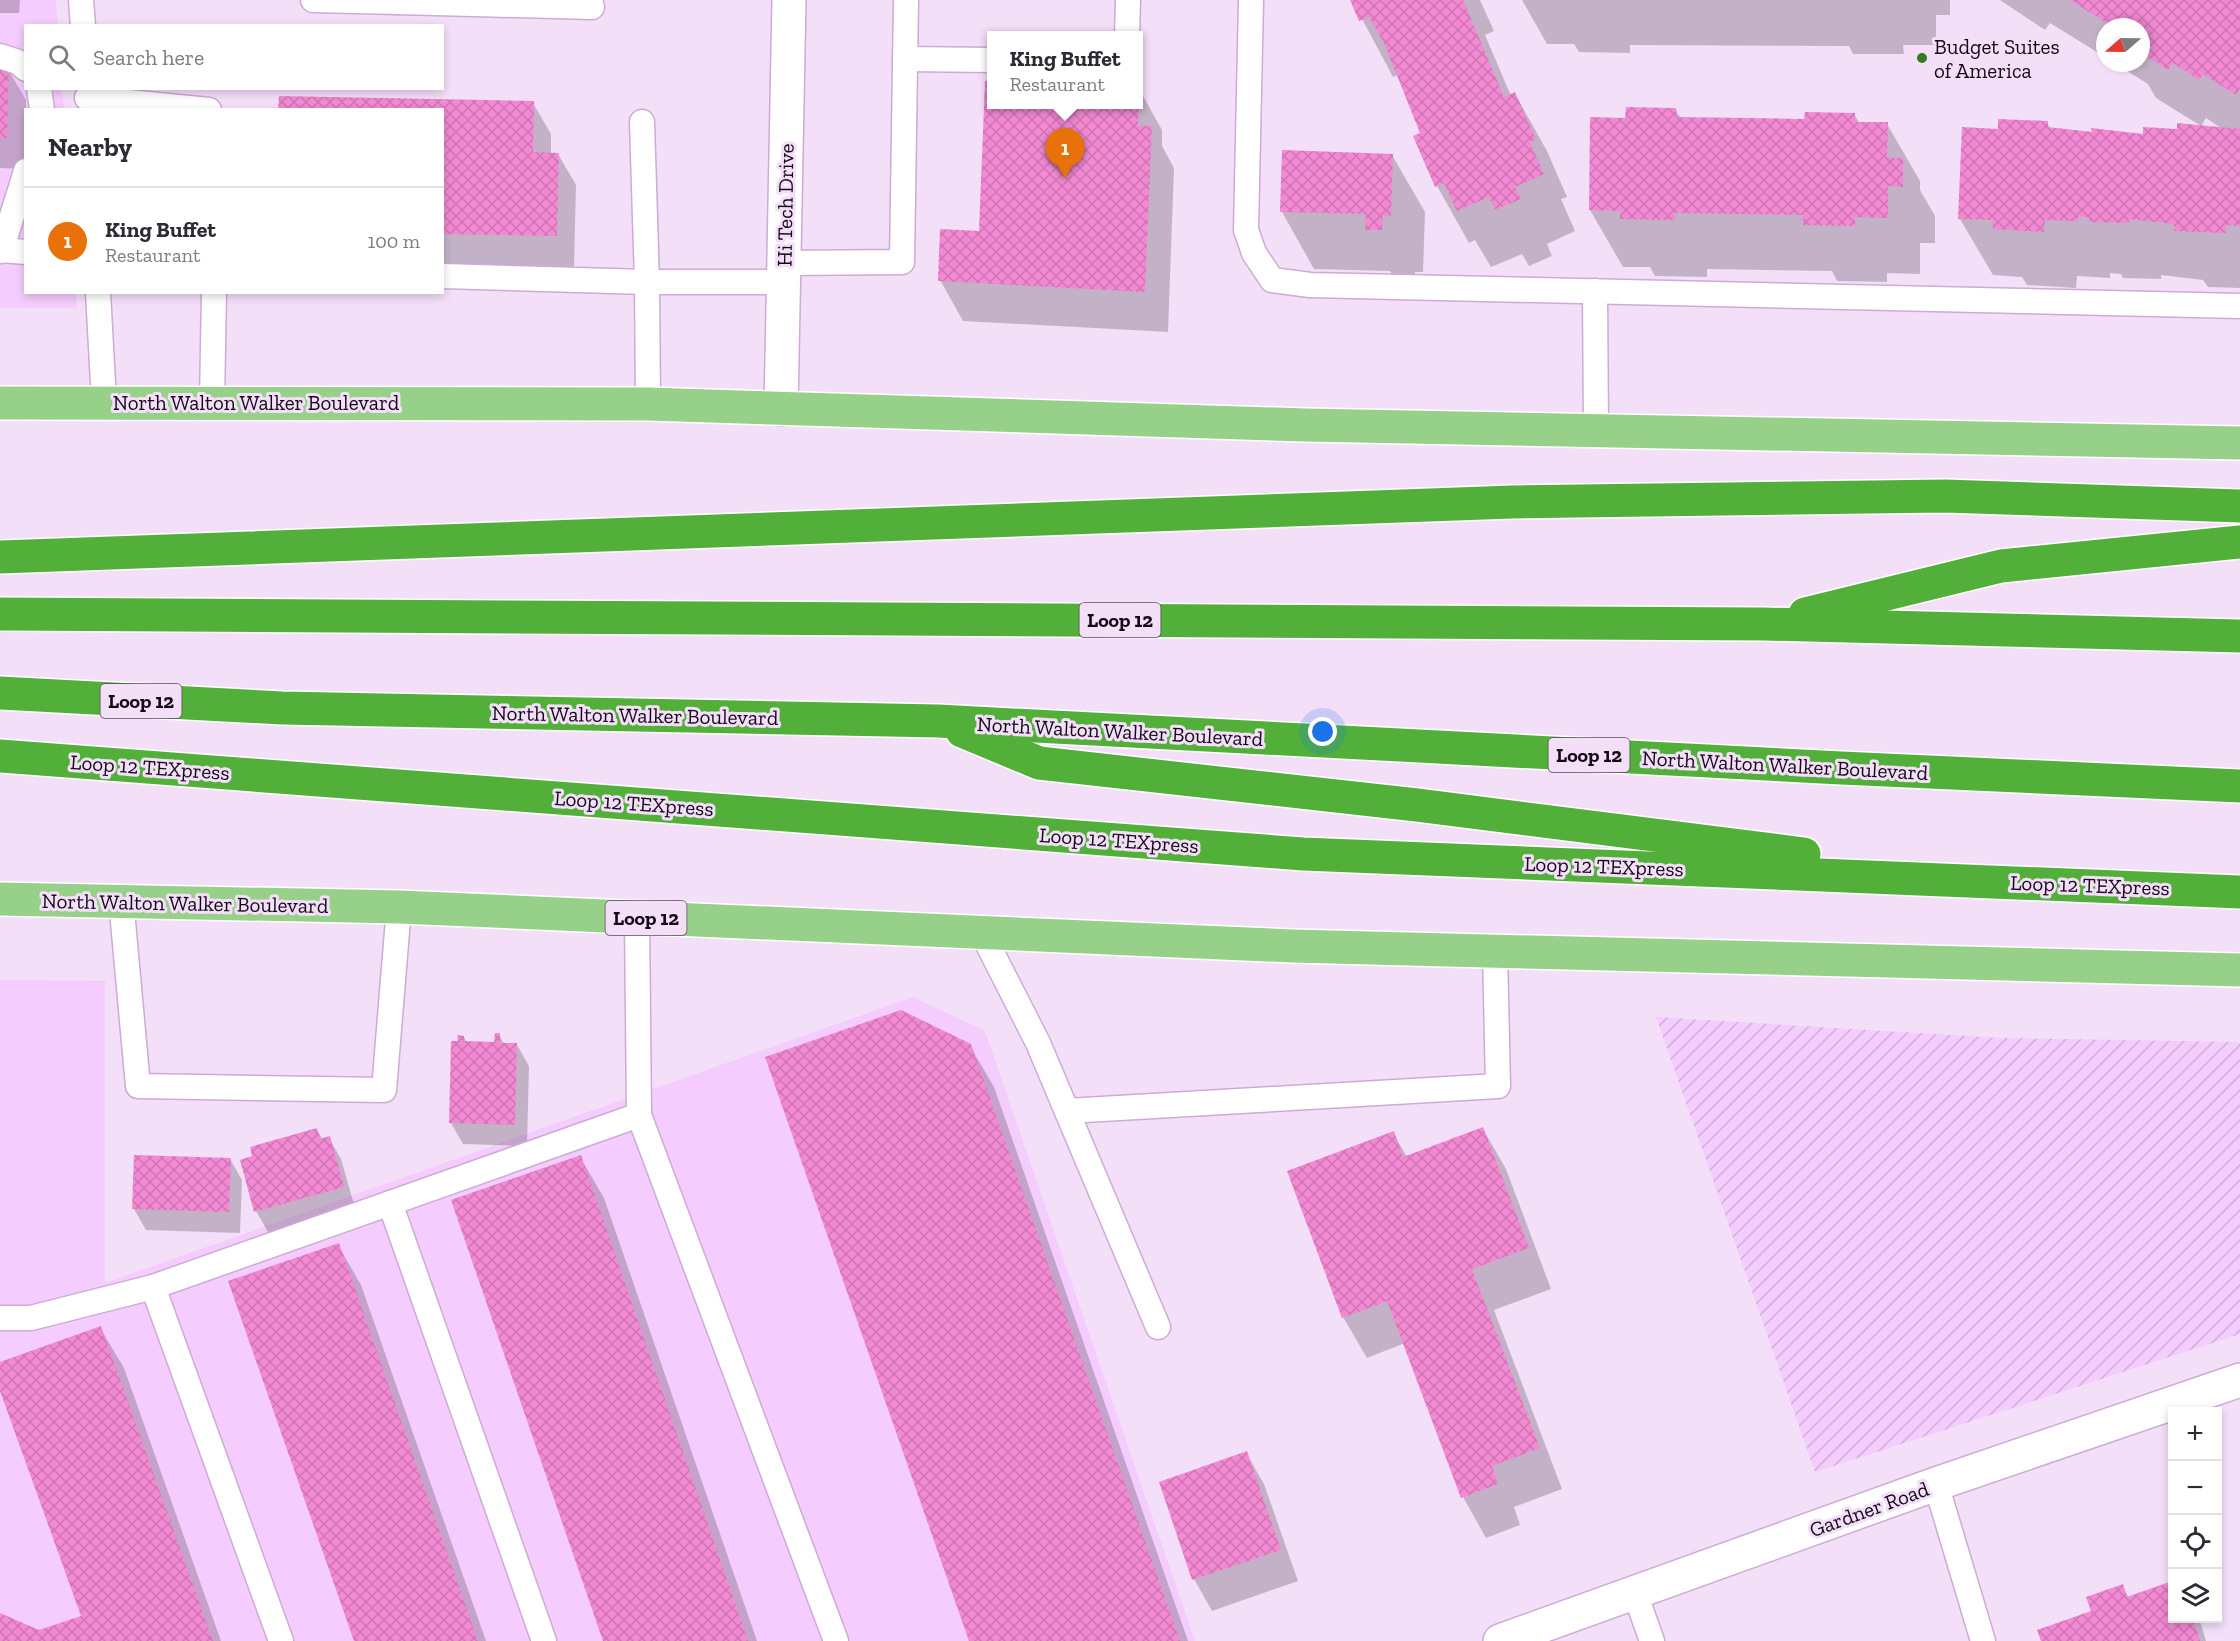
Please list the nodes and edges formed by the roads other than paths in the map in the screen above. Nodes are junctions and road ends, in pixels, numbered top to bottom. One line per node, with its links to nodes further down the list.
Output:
1 (81, 0): 9 (lane)
2 (313, 0): 8 (lane)
3 (590, 0): 8 (lane)
4 (789, 0): 23 (street, Hi Tech Drive)
5 (906, 0): 12 (lane)
6 (1128, 0): 10 (lane)
7 (1251, 0): 26 (lane)
8 (397, 1)
9 (83, 24)
10 (1127, 31)
11 (0, 56): 14 (lane)
12 (905, 59): 13 (lane); 23 (lane)
13 (987, 60)
14 (24, 67)
15 (39, 90): 17 (lane)
16 (87, 99): 18 (lane)
17 (42, 108)
18 (187, 108)
19 (642, 122): 25 (lane)
20 (24, 177): 21 (lane)
21 (0, 250): 22 (lane)
22 (24, 252)
23 (784, 272): 25 (lane); 34 (street, Hi Tech Drive)
24 (444, 276): 25 (lane)
25 (648, 282): 33 (lane)
26 (1595, 291): 29 (lane); 35 (lane)
27 (98, 294): 30 (lane)
28 (214, 294): 31 (lane)
29 (2240, 306)
30 (104, 402): 31 (main road, North Walton Walker Boulevard); 32 (main road, North Walton Walker Boulevard)
31 (212, 402): 33 (main road, North Walton Walker Boulevard)
32 (0, 403)
33 (648, 404): 34 (main road, North Walton Walker Boulevard)
34 (781, 410): 35 (main road, North Walton Walker Boulevard)
35 (1596, 431): 36 (main road, North Walton Walker Boulevard)
36 (2240, 442)
37 (2240, 506): 39 (highway)
38 (2240, 542): 41 (highway)
39 (0, 556)
40 (0, 614): 41 (highway, Loop 12)
41 (1764, 624): 42 (highway, Loop 12)
42 (2240, 636)
43 (0, 693): 44 (highway, North Walton Walker Boulevard / Loop 12)
44 (938, 721): 46 (highway, North Walton Walker Boulevard / Loop 12); 47 (highway)
45 (0, 756): 47 (highway, Loop 12 TEXpress)
46 (2240, 786)
47 (2026, 883): 48 (highway, Loop 12 TEXpress)
48 (2240, 892)
49 (0, 899): 50 (main road, North Walton Walker Boulevard / Loop 12)
50 (120, 900): 51 (main road, North Walton Walker Boulevard / Loop 12); 51 (lane)
51 (399, 907): 52 (main road, North Walton Walker Boulevard / Loop 12)
52 (638, 918): 53 (main road, North Walton Walker Boulevard / Loop 12); 57 (lane)
53 (982, 933): 54 (main road, North Walton Walker Boulevard / Loop 12); 56 (lane)
54 (1495, 951): 55 (main road, North Walton Walker Boulevard); 56 (lane)
55 (2240, 970)
56 (1067, 1111): 61 (lane)
57 (639, 1115): 58 (lane); 67 (lane)
58 (390, 1203): 59 (lane); 66 (lane)
59 (153, 1287): 60 (lane); 65 (lane)
60 (0, 1318)
61 (1158, 1327)
62 (2240, 1380): 63 (street, Gardner Road)
63 (1936, 1484): 64 (street, Gardner Road); 70 (lane)
64 (1635, 1593): 68 (street, Gardner Road); 69 (lane)
65 (281, 1641)
66 (544, 1641)
67 (836, 1641)
68 (1500, 1641)
69 (1652, 1641)
70 (1983, 1641)

